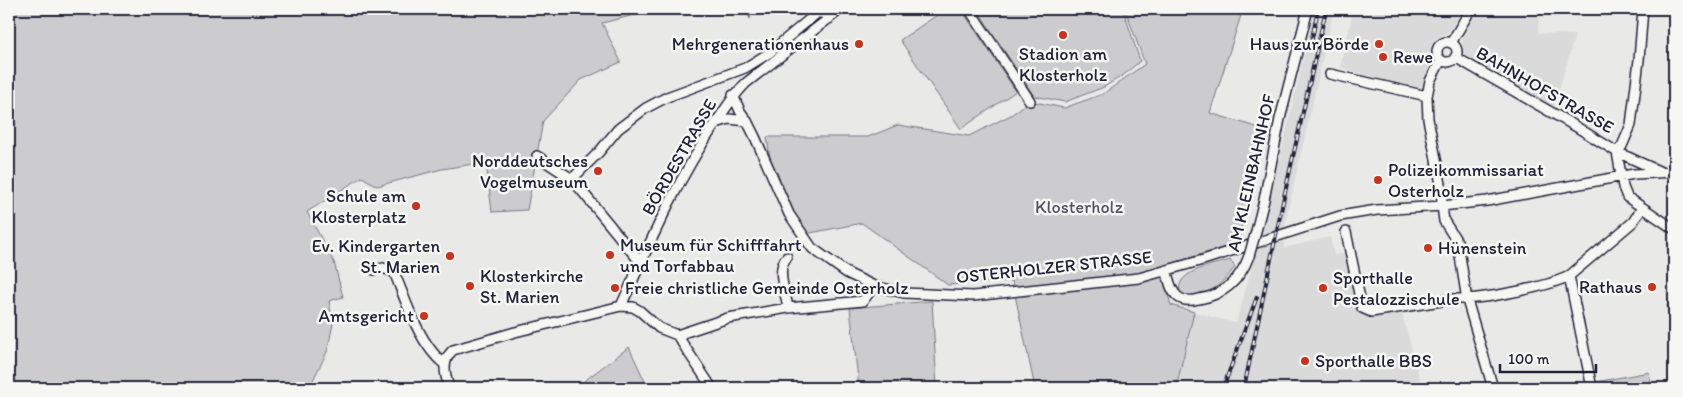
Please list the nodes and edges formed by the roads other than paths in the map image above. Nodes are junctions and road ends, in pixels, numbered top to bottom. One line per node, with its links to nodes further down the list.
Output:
1 (841, 9): 6 (street, BÖRDESTRASSE)
2 (969, 9): 13 (street)
3 (1308, 9): 29 (street, AM KLEINBAHNHOF, bridge)
4 (1471, 9): 7 (street)
5 (1643, 9): 16 (street)
6 (829, 18): 11 (street, BÖRDESTRASSE); 21 (street)
7 (1452, 43): 8 (street, BAHNHOFSTRASSE); 9 (street)
8 (1455, 56): 9 (street, BAHNHOFSTRASSE); 16 (street, BAHNHOFSTRASSE)
9 (1441, 60): 12 (street)
10 (1330, 74): 12 (street)
11 (734, 95): 14 (street, OSTERHOLZER STRASSE); 15 (street, BÖRDESTRASSE)
12 (1427, 96): 22 (street)
13 (1030, 100)
14 (747, 121): 15 (street); 31 (street, OSTERHOLZER STRASSE)
15 (716, 122): 27 (street, BÖRDESTRASSE)
16 (1617, 152): 18 (street, BAHNHOFSTRASSE); 20 (street, BAHNHOFSTRASSE)
17 (537, 156): 21 (street)
18 (1661, 172): 19 (street, BAHNHOFSTRASSE); 20 (street, BAHNHOFSTRASSE)
19 (1674, 172)
20 (1621, 176): 22 (street, OSTERHOLZER STRASSE); 23 (street)
21 (572, 179): 27 (street)
22 (1442, 206): 29 (street, OSTERHOLZER STRASSE); 32 (street)
23 (1642, 208): 24 (street); 30 (street)
24 (1674, 229)
25 (1346, 232): 32 (street)
26 (787, 257): 34 (street)
27 (641, 263): 33 (street, BÖRDESTRASSE)
28 (374, 270): 36 (street)
29 (1166, 270): 31 (street, OSTERHOLZER STRASSE)
30 (1569, 276): 32 (street); 40 (street)
31 (874, 286): 34 (street)
32 (1467, 300): 39 (street)
33 (620, 306): 35 (street); 36 (street)
34 (788, 308): 35 (street)
35 (677, 335): 38 (street)
36 (444, 364): 37 (street)
37 (449, 388)
38 (712, 388)
39 (1492, 388)
40 (1592, 388)

